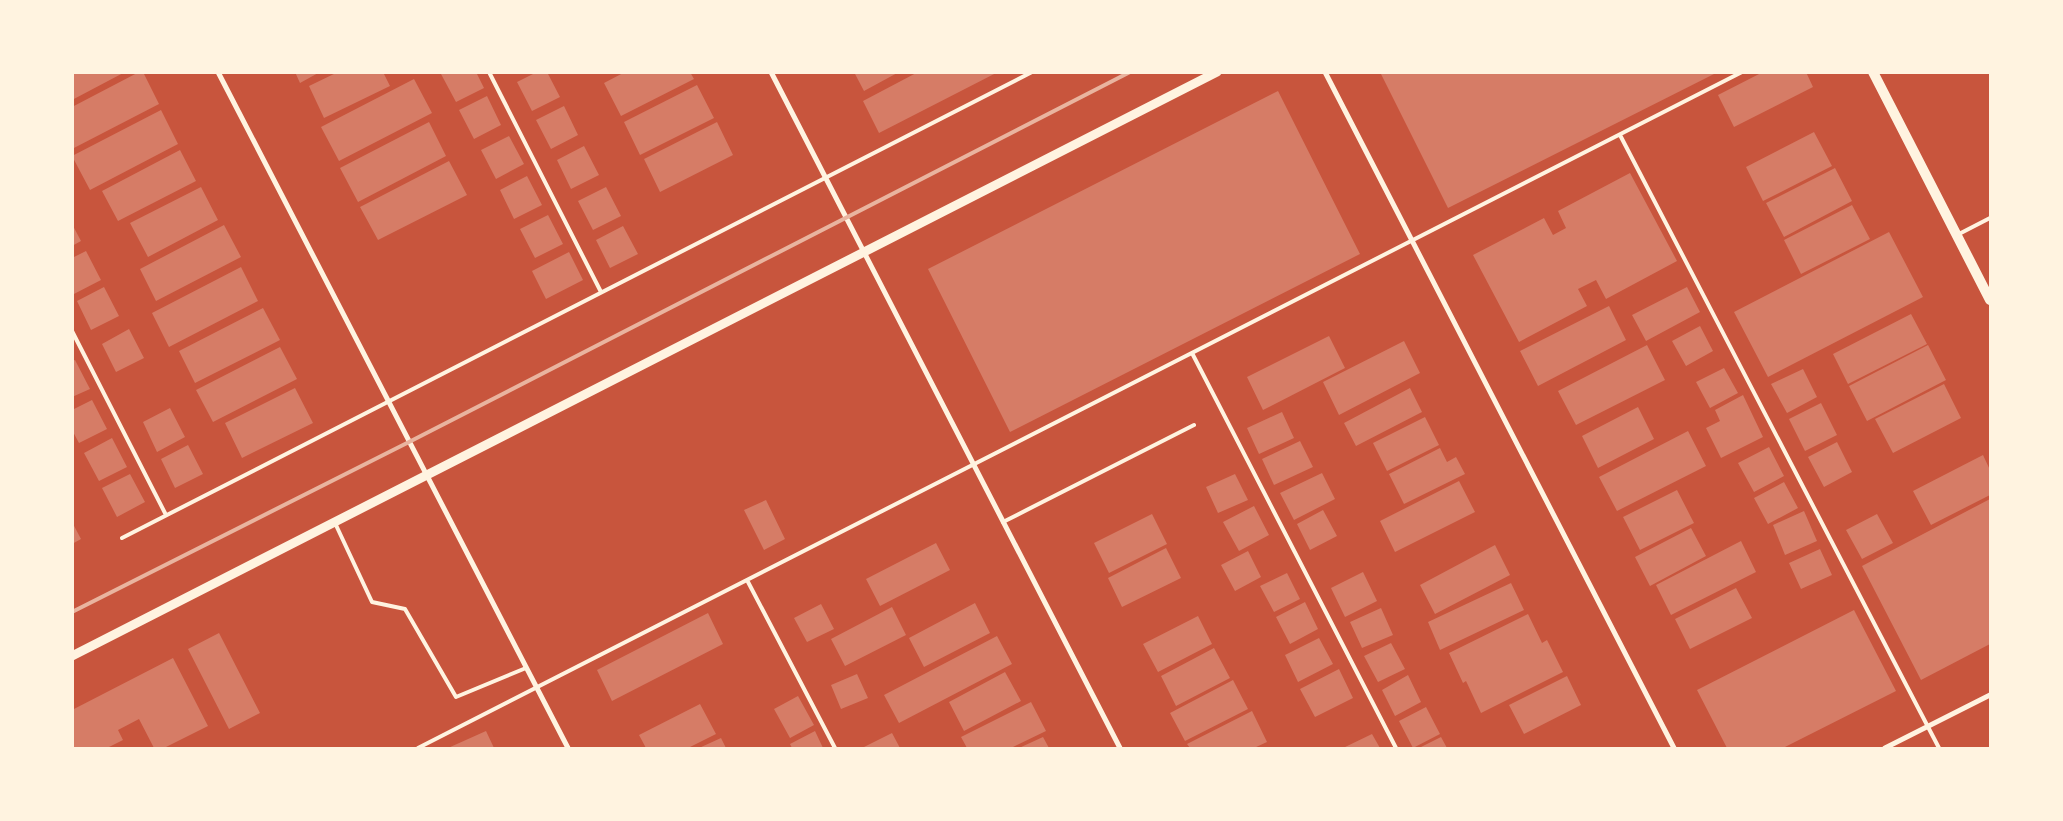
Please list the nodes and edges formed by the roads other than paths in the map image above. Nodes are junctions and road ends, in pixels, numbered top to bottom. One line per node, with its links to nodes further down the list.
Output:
1 (218, 72): 19 (street)
2 (489, 72): 15 (lane)
3 (771, 72): 10 (street)
4 (1032, 72): 10 (lane)
5 (1217, 72): 14 (street)
6 (1325, 72): 13 (street)
7 (1742, 72): 9 (lane)
8 (1873, 72): 12 (main road)
9 (1620, 135): 13 (lane); 32 (lane)
10 (825, 178): 14 (street); 15 (lane)
11 (1990, 218): 12 (lane)
12 (1957, 235): 16 (main road)
13 (1412, 241): 18 (lane); 38 (street)
14 (864, 252): 21 (street); 22 (street)
15 (601, 292): 19 (lane)
16 (1990, 300)
17 (72, 331): 23 (lane)
18 (1192, 353): 21 (lane); 37 (lane)
19 (388, 401): 22 (street); 23 (lane)
20 (1194, 425): 25 (lane)
21 (974, 465): 25 (street); 27 (lane)
22 (427, 476): 24 (street); 29 (street)
23 (166, 515): 26 (lane)
24 (334, 522): 28 (street); 29 (lane)
25 (1003, 522): 36 (street)
26 (122, 538)
27 (747, 580): 30 (lane); 35 (lane)
28 (72, 656)
29 (526, 668): 30 (street)
30 (536, 688): 33 (lane); 34 (street)
31 (1990, 694): 32 (street)
32 (1927, 727): 39 (street); 40 (lane)
33 (418, 748)
34 (568, 748)
35 (835, 748)
36 (1120, 748)
37 (1396, 748)
38 (1674, 748)
39 (1885, 748)
40 (1939, 748)

